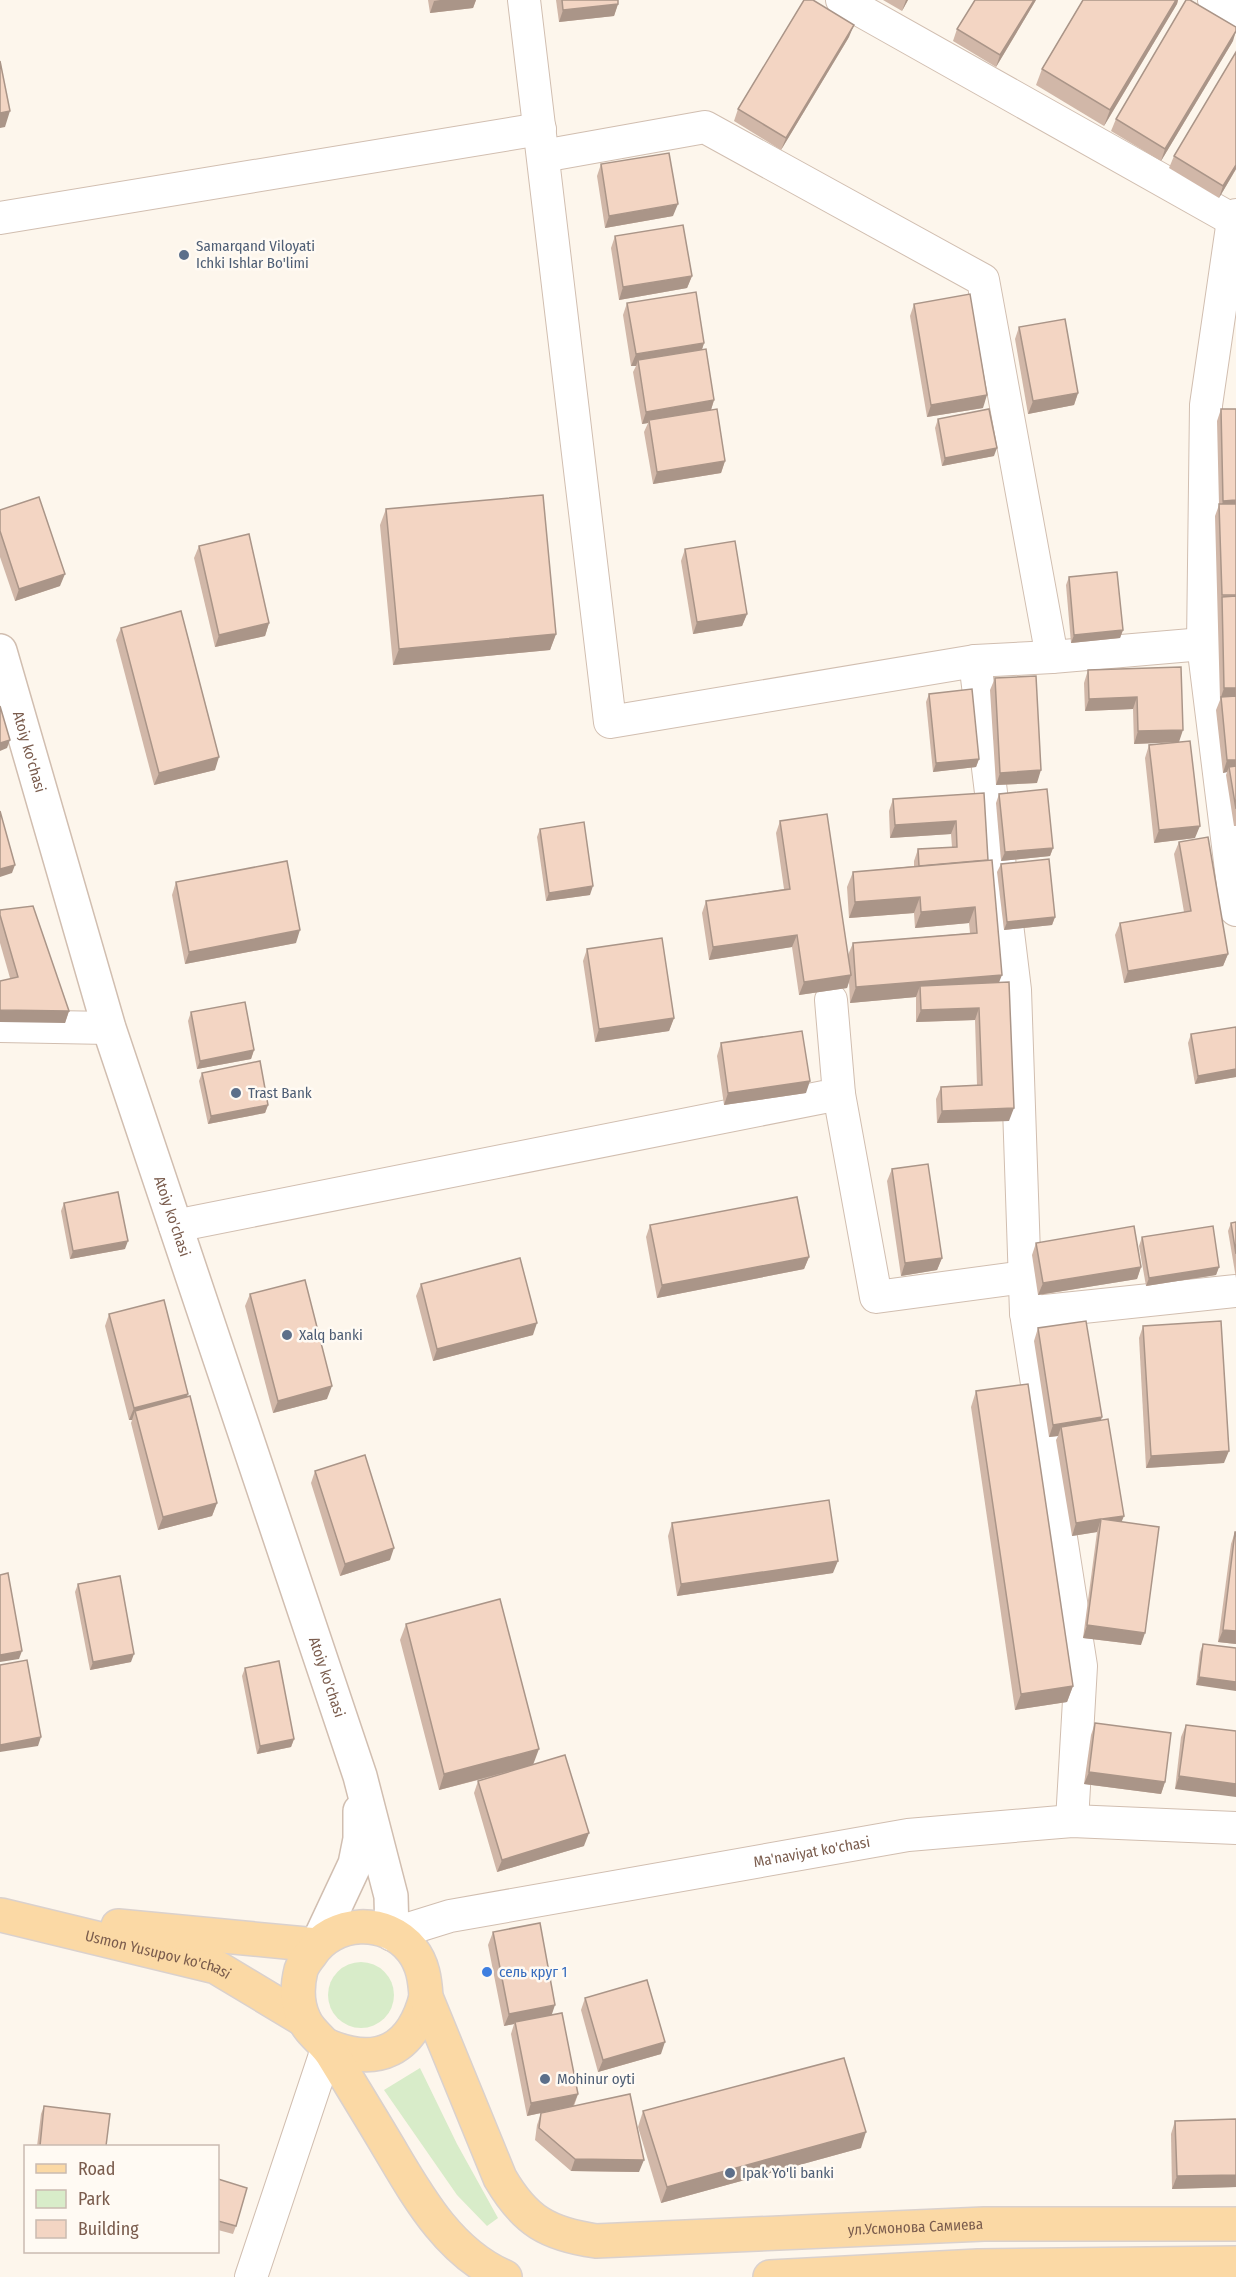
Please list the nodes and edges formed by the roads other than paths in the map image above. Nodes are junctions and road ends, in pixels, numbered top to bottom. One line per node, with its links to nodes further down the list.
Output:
1 (524, 0): 5 (street)
2 (842, 0): 7 (street)
3 (1214, 0): 4 (street)
4 (1236, 16)
5 (541, 142): 6 (street); 10 (street); 11 (street)
6 (0, 218)
7 (1235, 218): 8 (street)
8 (1203, 644): 10 (street); 12 (street)
9 (0, 651): 15 (street, Atoiy ko'chasi)
10 (1052, 657): 11 (street)
11 (975, 661): 18 (street)
12 (1236, 910)
13 (831, 1000): 16 (street)
14 (0, 1026): 15 (street)
15 (109, 1028): 17 (street, Atoiy ko'chasi)
16 (839, 1094): 17 (street); 18 (street)
17 (175, 1226): 21 (street, Atoiy ko'chasi)
18 (1025, 1276): 20 (street)
19 (1236, 1291): 20 (street)
20 (1026, 1313): 22 (street)
21 (360, 1776): 25 (street, Atoiy ko'chasi); 26 (street, Atoiy ko'chasi)
22 (1072, 1821): 23 (street, Ma'naviyat ko'chasi); 25 (street, Ma'naviyat ko'chasi)
23 (1236, 1828)
24 (0, 1913): 26 (main road, Usmon Yusupov ko'chasi); 28 (main road, Usmon Yusupov ko'chasi)
25 (392, 1934): 26 (main road); 27 (main road)
26 (317, 1945): 28 (main road)
27 (426, 1997): 29 (main road); 30 (main road, ул.Усмонова Самиева)
28 (304, 2020): 29 (main road)
29 (328, 2046): 32 (street); 33 (main road)
30 (1236, 2224)
31 (1236, 2262): 34 (main road)
32 (251, 2277)
33 (505, 2277)
34 (770, 2277)

